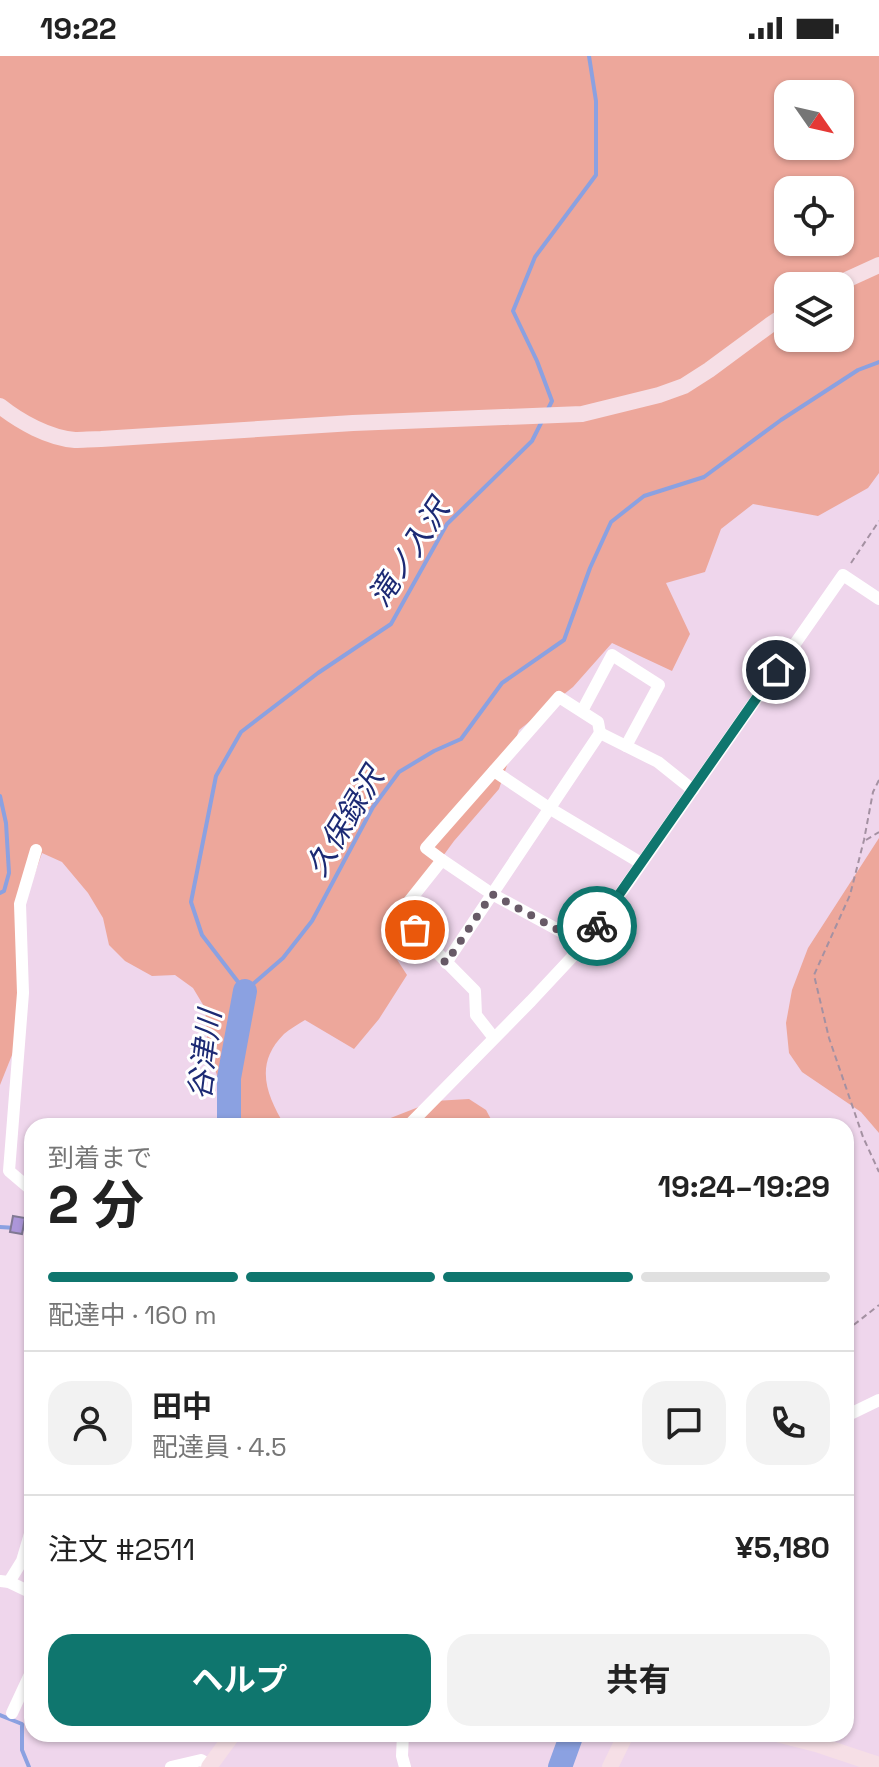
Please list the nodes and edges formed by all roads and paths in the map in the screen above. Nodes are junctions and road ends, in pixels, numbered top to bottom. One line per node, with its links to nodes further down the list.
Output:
1 (879, 265): 2 (street)
2 (854, 276)
3 (774, 323): 4 (street)
4 (0, 406)
5 (879, 521): 6 (path)
6 (843, 575): 7 (street); 13 (street)
7 (879, 599)
8 (582, 711): 9 (street); 10 (street); 11 (street)
9 (600, 733): 10 (street); 14 (street)
10 (626, 746): 13 (street)
11 (494, 771): 14 (street); 18 (street)
12 (879, 780): 16 (path)
13 (693, 790): 19 (street)
14 (549, 808): 19 (street); 20 (street)
15 (879, 832): 16 (path)
16 (864, 840): 25 (path)
17 (36, 850): 26 (street)
18 (442, 860): 20 (street); 22 (street)
19 (641, 863): 21 (street)
20 (492, 894): 21 (street); 22 (street)
21 (584, 944): 23 (street)
22 (446, 963): 23 (street)
23 (494, 1038): 24 (street)
24 (416, 1118)
25 (879, 1172)
26 (24, 1184)
27 (879, 1305): 28 (path)
28 (854, 1325)
29 (879, 1400): 30 (street)
30 (854, 1412)
31 (24, 1554): 32 (street)
32 (5, 1581): 33 (street)
33 (24, 1589)
34 (24, 1687): 35 (street)
35 (12, 1713)
36 (227, 1742): 41 (street)
37 (403, 1742): 43 (street)
38 (622, 1742): 44 (street)
39 (808, 1742): 40 (street)
40 (879, 1765)
41 (210, 1766): 42 (street)
42 (171, 1767)
43 (405, 1767)
44 (610, 1767)

